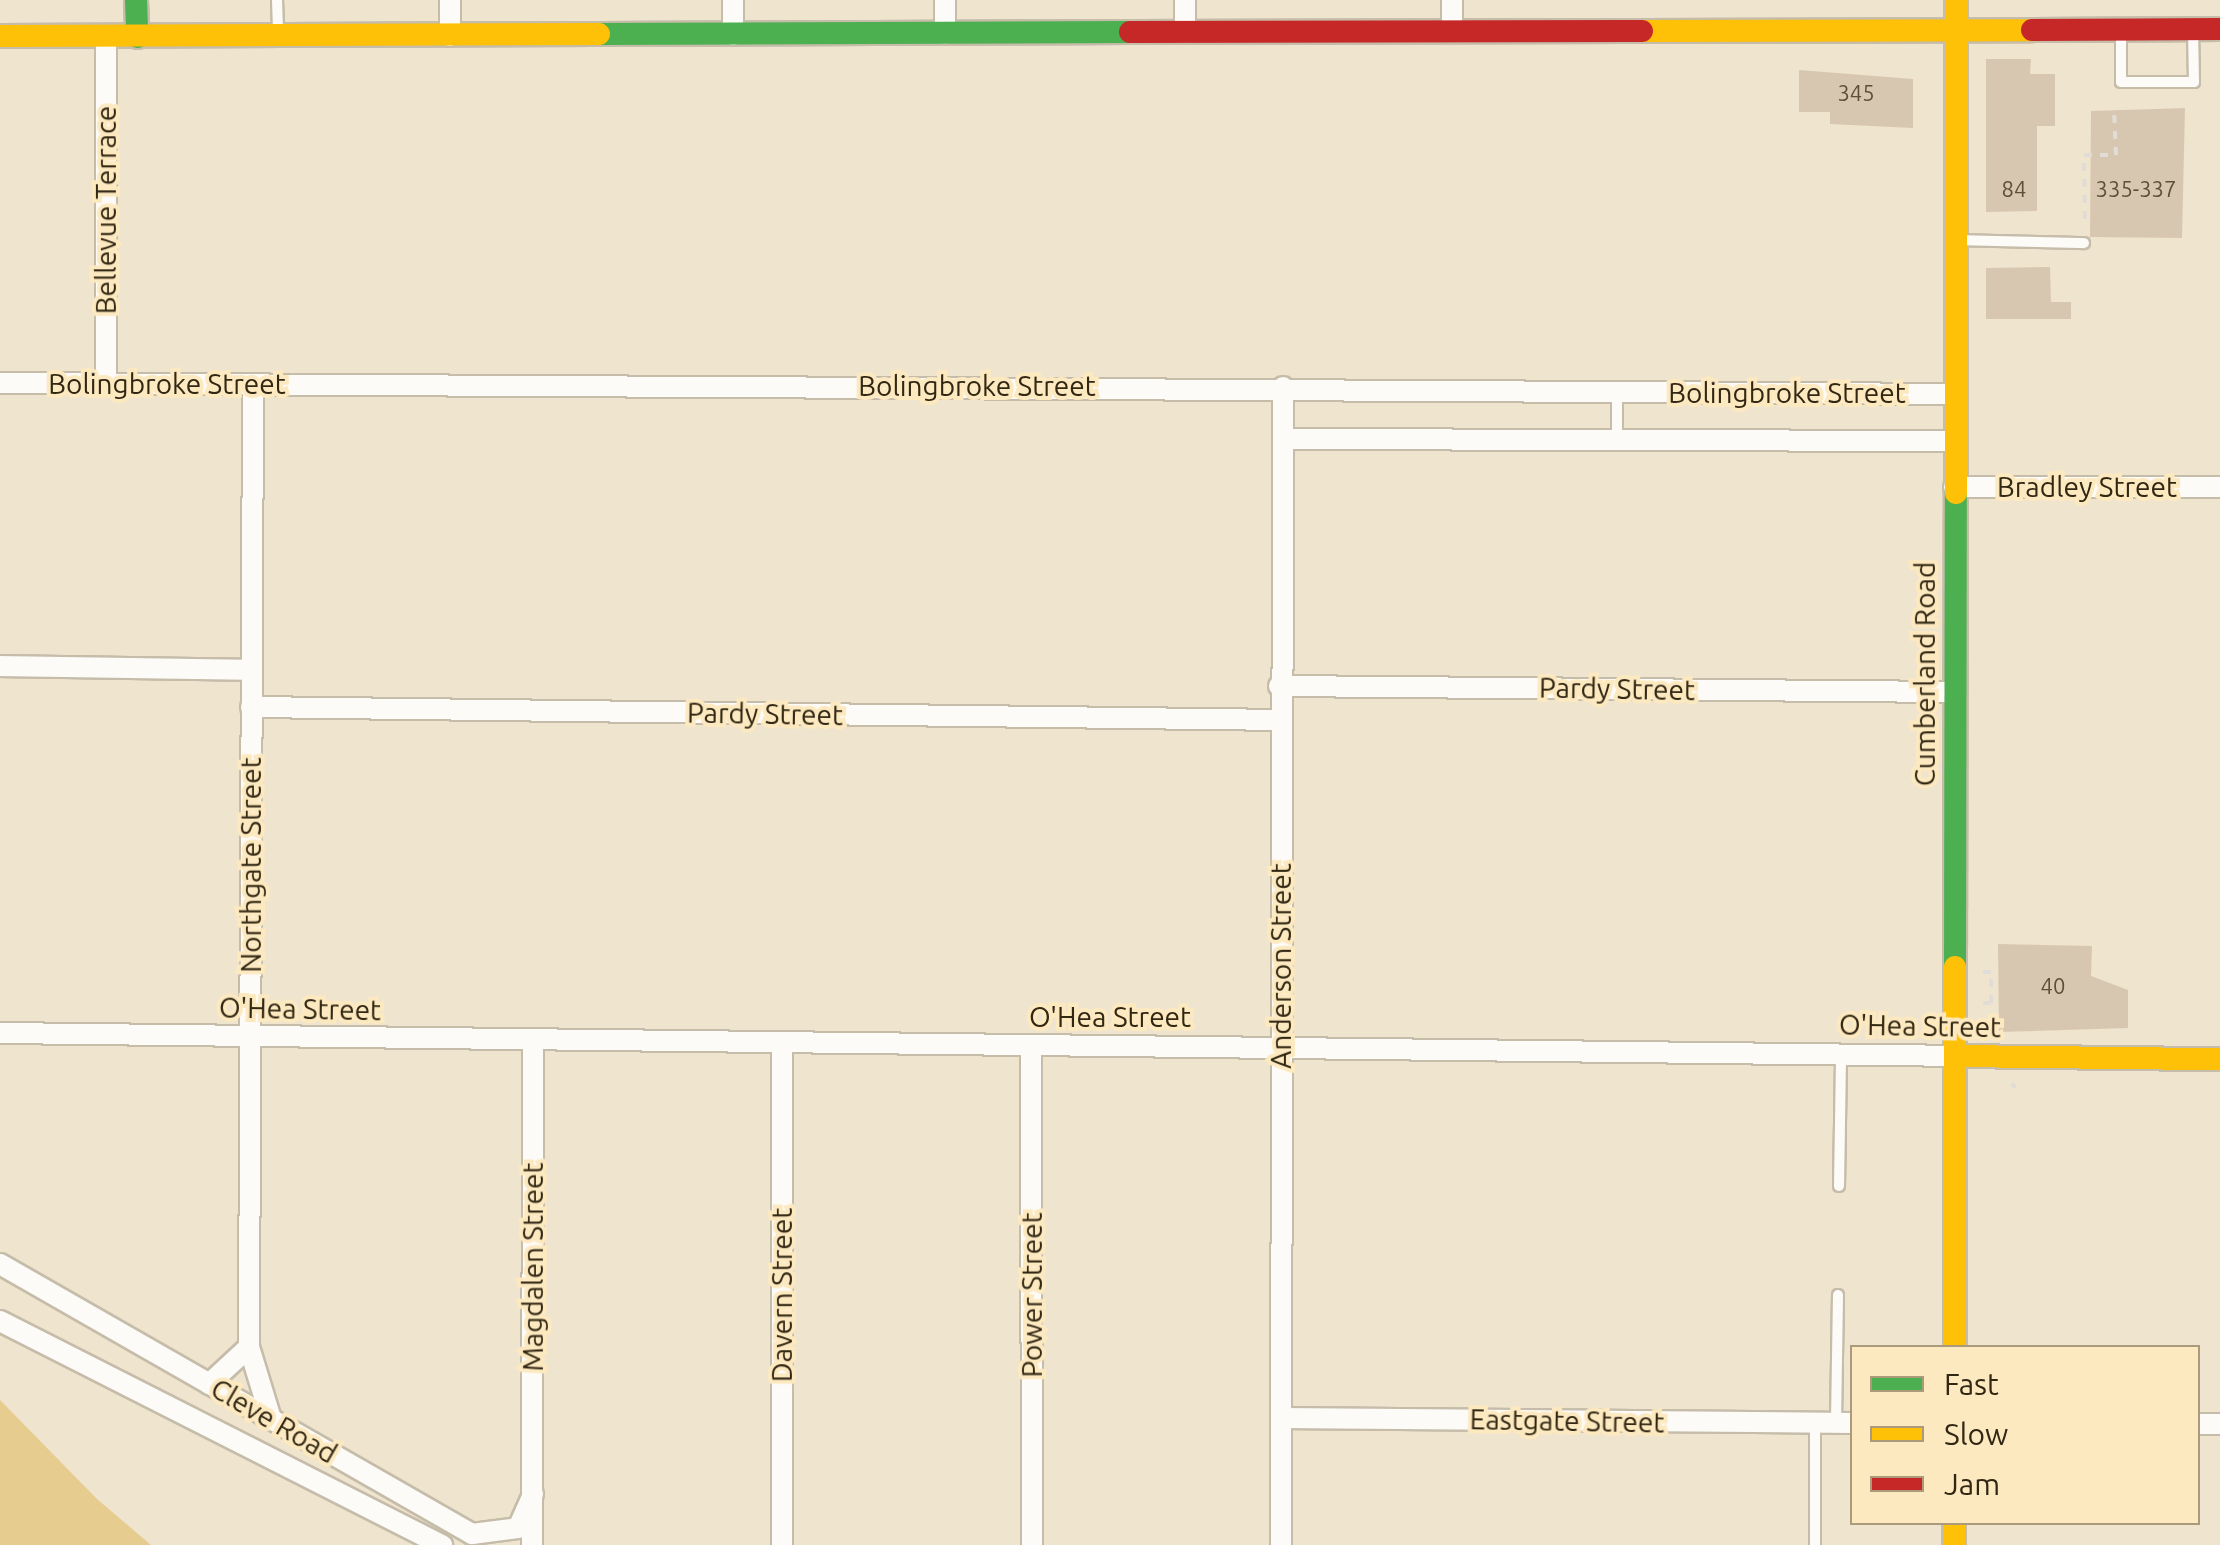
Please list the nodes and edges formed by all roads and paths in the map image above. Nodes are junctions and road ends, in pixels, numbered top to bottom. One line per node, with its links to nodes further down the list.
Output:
1 (136, 0): 21 (main road)
2 (277, 0): 18 (lane)
3 (450, 0): 19 (street)
4 (733, 0): 16 (street)
5 (945, 0): 15 (street)
6 (1185, 0): 14 (street)
7 (1452, 0): 13 (street)
8 (1956, 0): 12 (main road, Cumberland Road)
9 (2121, 29): 10 (main road); 10 (lane); 12 (main road)
10 (2193, 29): 11 (main road)
11 (2220, 29)
12 (1956, 30): 13 (main road); 24 (main road, Cumberland Road)
13 (1452, 32): 14 (main road)
14 (1186, 33): 15 (main road)
15 (945, 34): 16 (main road)
16 (733, 35): 19 (main road)
17 (0, 36): 20 (main road)
18 (278, 36): 19 (main road); 21 (main road)
19 (450, 36)
20 (106, 37): 21 (main road); 27 (street, Bellevue Terrace)
21 (137, 37)
22 (2114, 109): 23 (path)
23 (2085, 218)
24 (1954, 240): 25 (lane); 31 (main road, Cumberland Road)
25 (2084, 244)
26 (0, 383): 27 (street, Bolingbroke Street)
27 (106, 383): 28 (street, Bolingbroke Street)
28 (253, 384): 29 (street, Bolingbroke Street); 38 (street, Northgate Street)
29 (1283, 387): 30 (street, Bolingbroke Street); 32 (street, Anderson Street)
30 (1617, 393): 31 (street, Bolingbroke Street); 33 (lane)
31 (1954, 394): 34 (main road, Cumberland Road)
32 (1283, 440): 33 (street, Bolingbroke Street); 39 (street, Anderson Street)
33 (1617, 441): 34 (street, Bolingbroke Street)
34 (1954, 441): 36 (main road, Cumberland Road)
35 (2220, 486): 36 (street, Bradley Street)
36 (1954, 487): 40 (main road, Cumberland Road)
37 (0, 666): 38 (street)
38 (250, 670): 41 (street, Northgate Street)
39 (1279, 686): 40 (street, Pardy Street); 42 (street, Anderson Street)
40 (1956, 692): 52 (main road, Cumberland Road)
41 (251, 707): 42 (street, Pardy Street); 46 (street, Northgate Street)
42 (1280, 720): 50 (street, Anderson Street)
43 (1983, 972): 44 (path)
44 (1983, 1003)
45 (0, 1033): 46 (street, O'Hea Street)
46 (250, 1038): 47 (street, O'Hea Street); 59 (street, Northgate Street)
47 (532, 1041): 48 (street, O'Hea Street); 64 (street, Magdalen Street)
48 (782, 1044): 49 (street, O'Hea Street); 68 (street, Davern Street)
49 (1031, 1046): 50 (street, O'Hea Street); 69 (street, Power Street)
50 (1282, 1048): 51 (street, O'Hea Street); 61 (street, Anderson Street)
51 (1841, 1055): 52 (street, O'Hea Street); 54 (lane)
52 (1956, 1056): 53 (main road, O'Hea Street); 58 (main road, Cumberland Road)
53 (2220, 1060)
54 (1839, 1186)
55 (0, 1264): 60 (street, Cleve Road)
56 (1838, 1295): 63 (lane)
57 (0, 1321): 65 (street, Cleve Road)
58 (1955, 1345)
59 (249, 1347): 60 (street); 62 (street, Northgate Street)
60 (209, 1384): 62 (street, Cleve Road)
61 (1281, 1418): 63 (street, Eastgate Street); 70 (street, Anderson Street)
62 (271, 1419): 64 (street, Cleve Road)
63 (1835, 1423): 71 (lane)
64 (533, 1494): 66 (street, Magdalen Street); 67 (street, Magdalen Street)
65 (442, 1545)
66 (532, 1545)
67 (547, 1545)
68 (782, 1545)
69 (1032, 1545)
70 (1281, 1545)
71 (1815, 1545)

